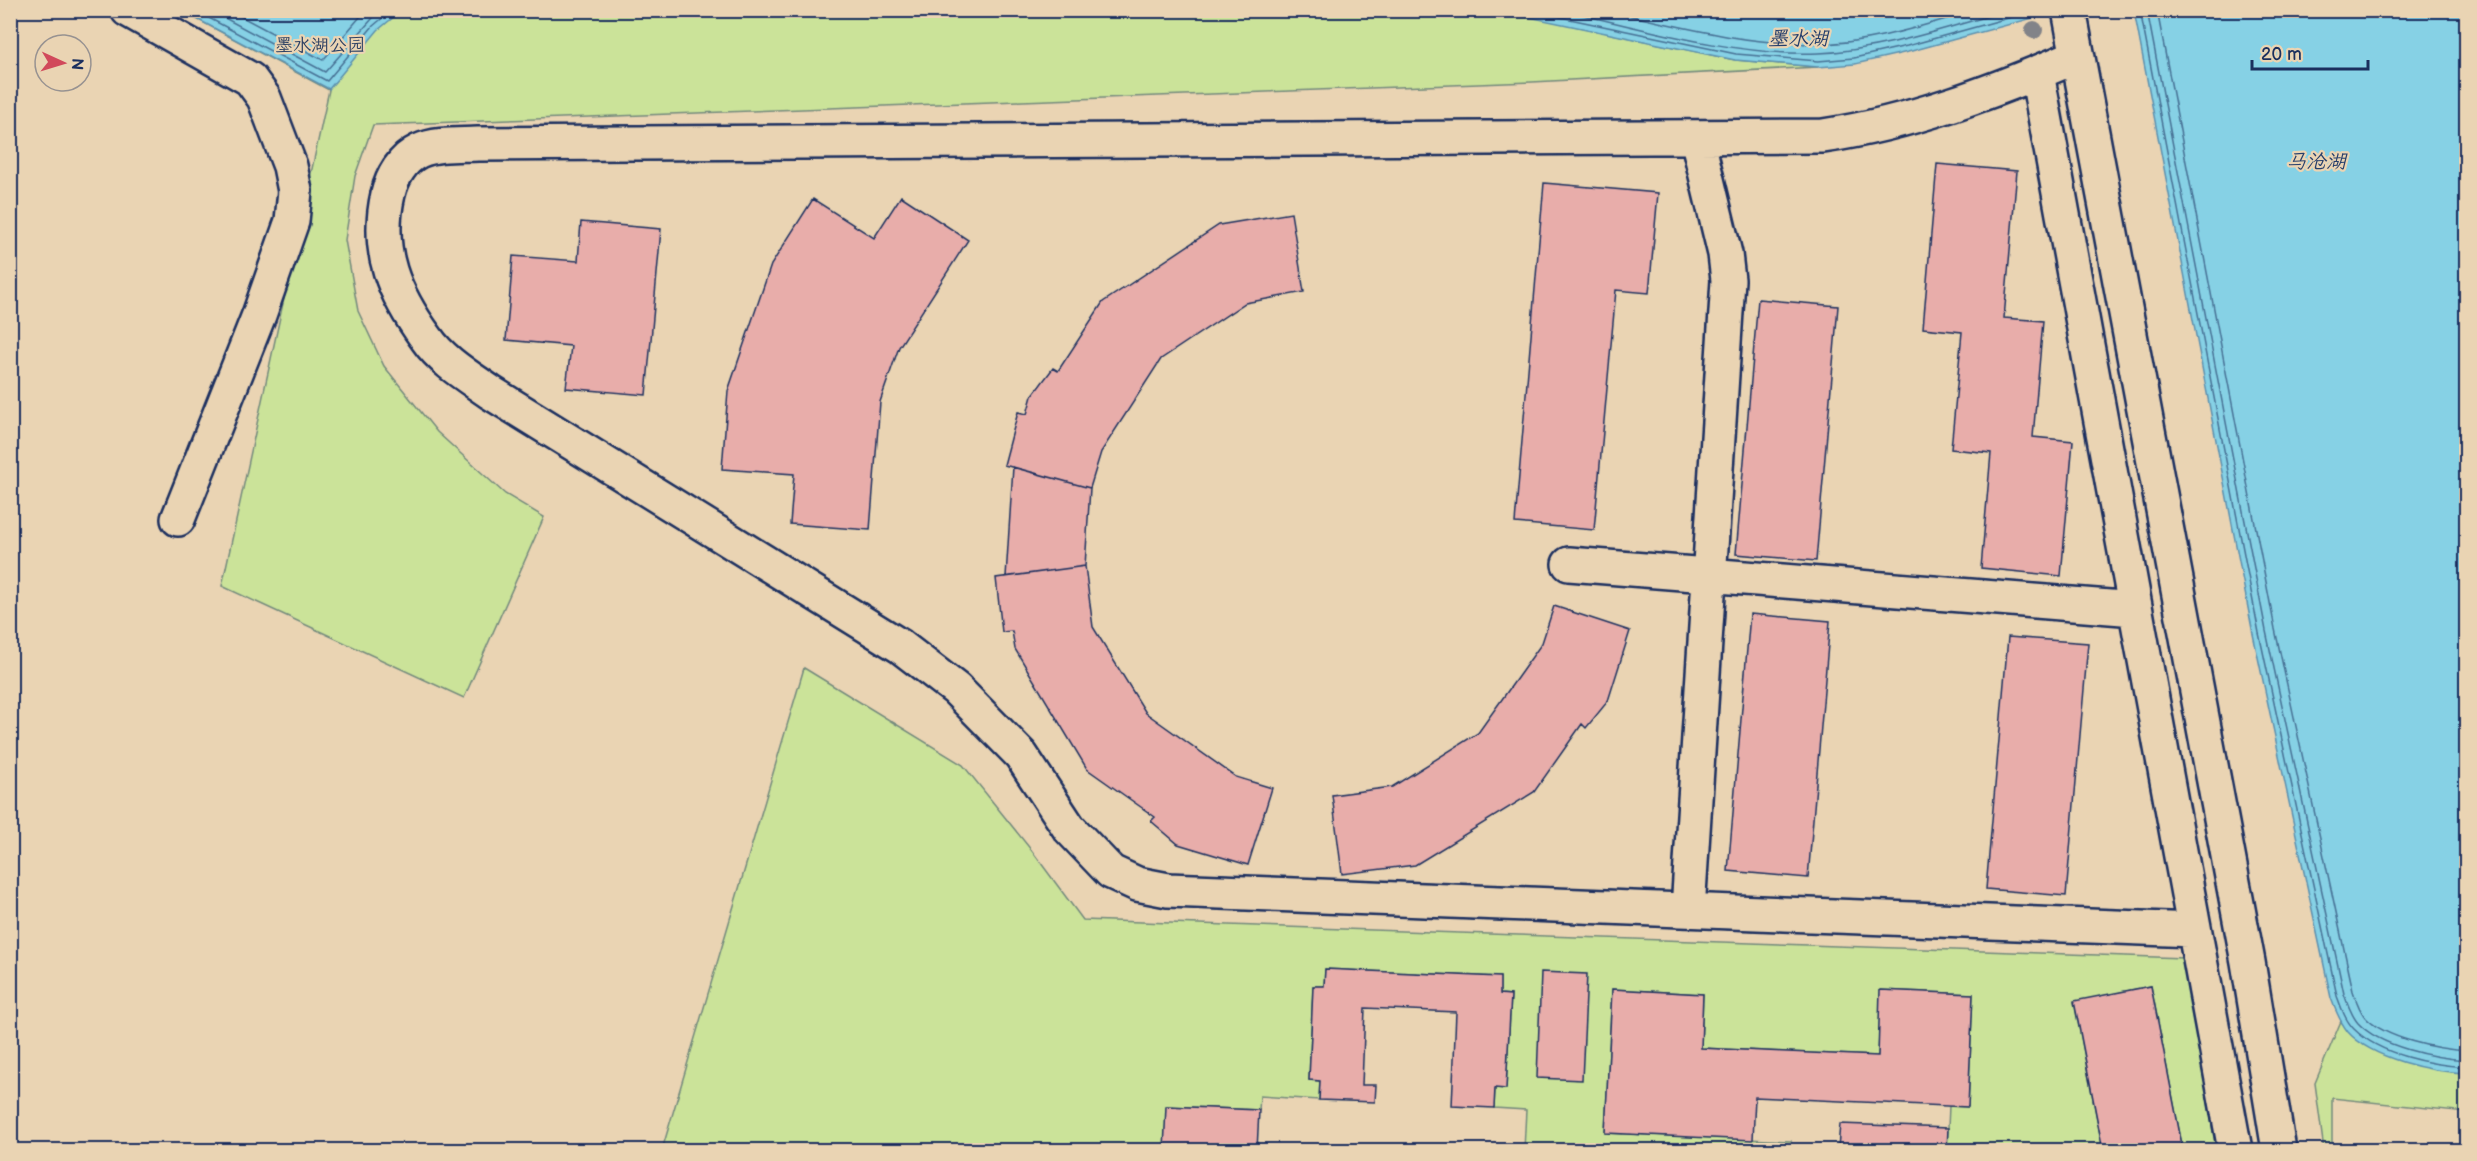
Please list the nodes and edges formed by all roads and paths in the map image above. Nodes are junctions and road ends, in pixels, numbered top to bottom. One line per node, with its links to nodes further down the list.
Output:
1 (128, 10): 6 (lane)
2 (2069, 10): 3 (lane)
3 (2076, 56): 4 (lane); 13 (lane)
4 (2037, 73): 5 (lane); 9 (lane)
5 (1697, 138): 8 (lane); 10 (lane)
6 (177, 519)
7 (1569, 564): 8 (lane)
8 (1710, 575): 9 (lane); 10 (lane)
9 (2135, 609): 11 (lane)
10 (1688, 910): 11 (lane)
11 (2194, 930): 12 (lane)
12 (2235, 1150)
13 (2279, 1150)

